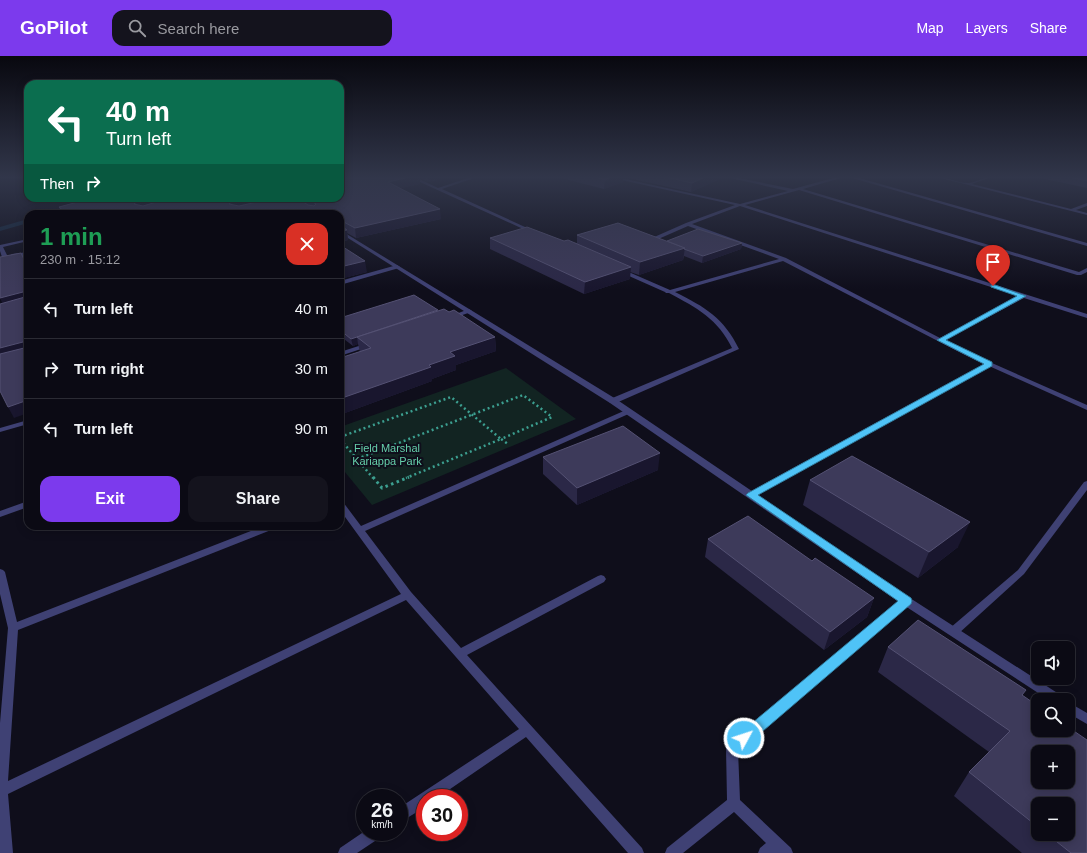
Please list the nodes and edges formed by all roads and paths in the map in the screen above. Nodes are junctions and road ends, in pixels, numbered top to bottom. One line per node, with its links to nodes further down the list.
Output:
1 (495, 214): 8 (street)
2 (715, 214): 6 (street)
3 (769, 214): 22 (street)
4 (882, 214): 19 (street)
5 (980, 214): 11 (street)
6 (688, 224): 9 (street); 15 (street)
7 (344, 234): 17 (street)
8 (539, 234)
9 (654, 239)
10 (24, 241): 12 (street)
11 (1087, 245)
12 (0, 246): 14 (street)
13 (24, 255): 14 (street)
14 (5, 257): 16 (street)
15 (784, 259): 21 (street); 26 (street)
16 (0, 261)
17 (397, 267): 20 (street); 23 (street)
18 (618, 269): 21 (street)
19 (1087, 270)
20 (344, 282)
21 (668, 292): 30 (street)
22 (1023, 296): 24 (street); 26 (street)
23 (469, 311): 25 (street); 30 (street)
24 (1087, 316)
25 (446, 318)
26 (941, 340): 29 (street)
27 (378, 341): 28 (street)
28 (344, 353)
29 (990, 364): 31 (street); 42 (street)
30 (613, 401): 32 (street)
31 (1087, 408)
32 (629, 412): 42 (street); 47 (street)
33 (472, 415): 36 (path); 37 (path); 37 (path); 39 (path)
34 (24, 423): 35 (street)
35 (0, 430)
36 (344, 437)
37 (501, 439): 39 (path)
38 (344, 443): 39 (path)
39 (357, 458)
40 (1087, 484): 41 (street)
41 (1084, 494): 53 (street)
42 (751, 495): 51 (street)
43 (24, 505): 45 (street)
44 (344, 509): 47 (street)
45 (0, 514)
46 (263, 530): 52 (street)
47 (359, 530): 50 (street)
48 (0, 572): 52 (street)
49 (601, 579): 54 (street)
50 (407, 596): 54 (street); 60 (street)
51 (906, 601): 53 (street); 61 (street)
52 (13, 628): 60 (street)
53 (954, 631): 55 (street)
54 (459, 654): 58 (street)
55 (1047, 693)
56 (1075, 711): 57 (street)
57 (1087, 719)
58 (527, 730): 59 (street); 66 (street)
59 (439, 789)
60 (1, 791): 64 (street)
61 (734, 803): 63 (street); 67 (street)
62 (363, 841): 65 (street)
63 (781, 848): 68 (street)
64 (6, 853)
65 (345, 853)
66 (637, 853)
67 (672, 853)
68 (765, 853)

